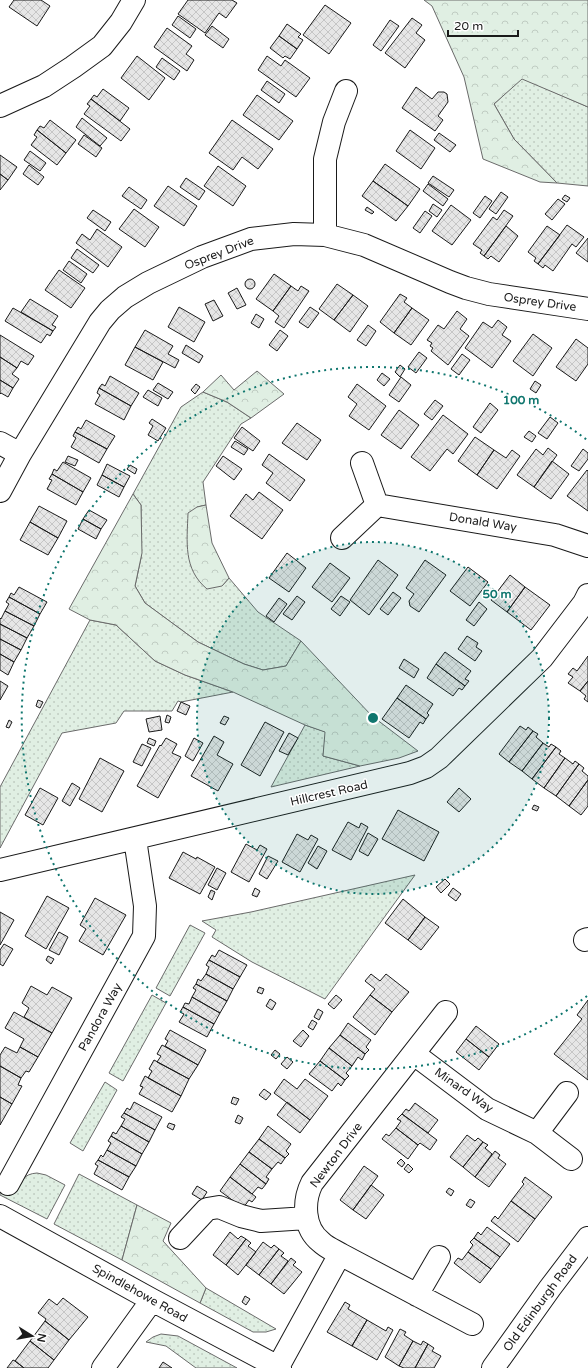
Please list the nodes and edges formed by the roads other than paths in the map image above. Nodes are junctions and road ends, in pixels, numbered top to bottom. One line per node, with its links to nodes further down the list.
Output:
1 (134, 0): 3 (street)
2 (346, 91): 4 (street)
3 (0, 106)
4 (325, 235): 5 (street, Osprey Drive); 7 (street, Osprey Drive)
5 (588, 309)
6 (0, 442): 7 (street)
7 (20, 454): 9 (street, Osprey Drive)
8 (362, 464): 10 (street)
9 (0, 491)
10 (377, 505): 11 (street); 12 (street, Donald Way)
11 (342, 538)
12 (588, 546)
13 (587, 601): 14 (street, Hillcrest Road)
14 (135, 839): 15 (street, Hillcrest Road); 21 (street, Pandora Way)
15 (0, 870)
16 (446, 1012): 17 (street, Newton Drive)
17 (414, 1054): 19 (street, Minard Way); 23 (street, Newton Drive)
18 (567, 1093): 19 (street)
19 (536, 1133): 20 (street, Minard Way)
20 (571, 1159)
21 (8, 1184)
22 (0, 1216): 29 (street, Spindlehowe Road)
23 (307, 1218): 24 (street); 26 (street, Newton Drive)
24 (180, 1238)
25 (588, 1238): 33 (street, Old Edinburgh Road)
26 (340, 1254): 28 (street, Newton Drive); 31 (street)
27 (439, 1257): 28 (street)
28 (417, 1295): 30 (street, Newton Drive)
29 (152, 1300): 31 (street, Spindlehowe Road); 32 (street)
30 (472, 1324)
31 (279, 1367)
32 (103, 1368)
33 (493, 1368)

